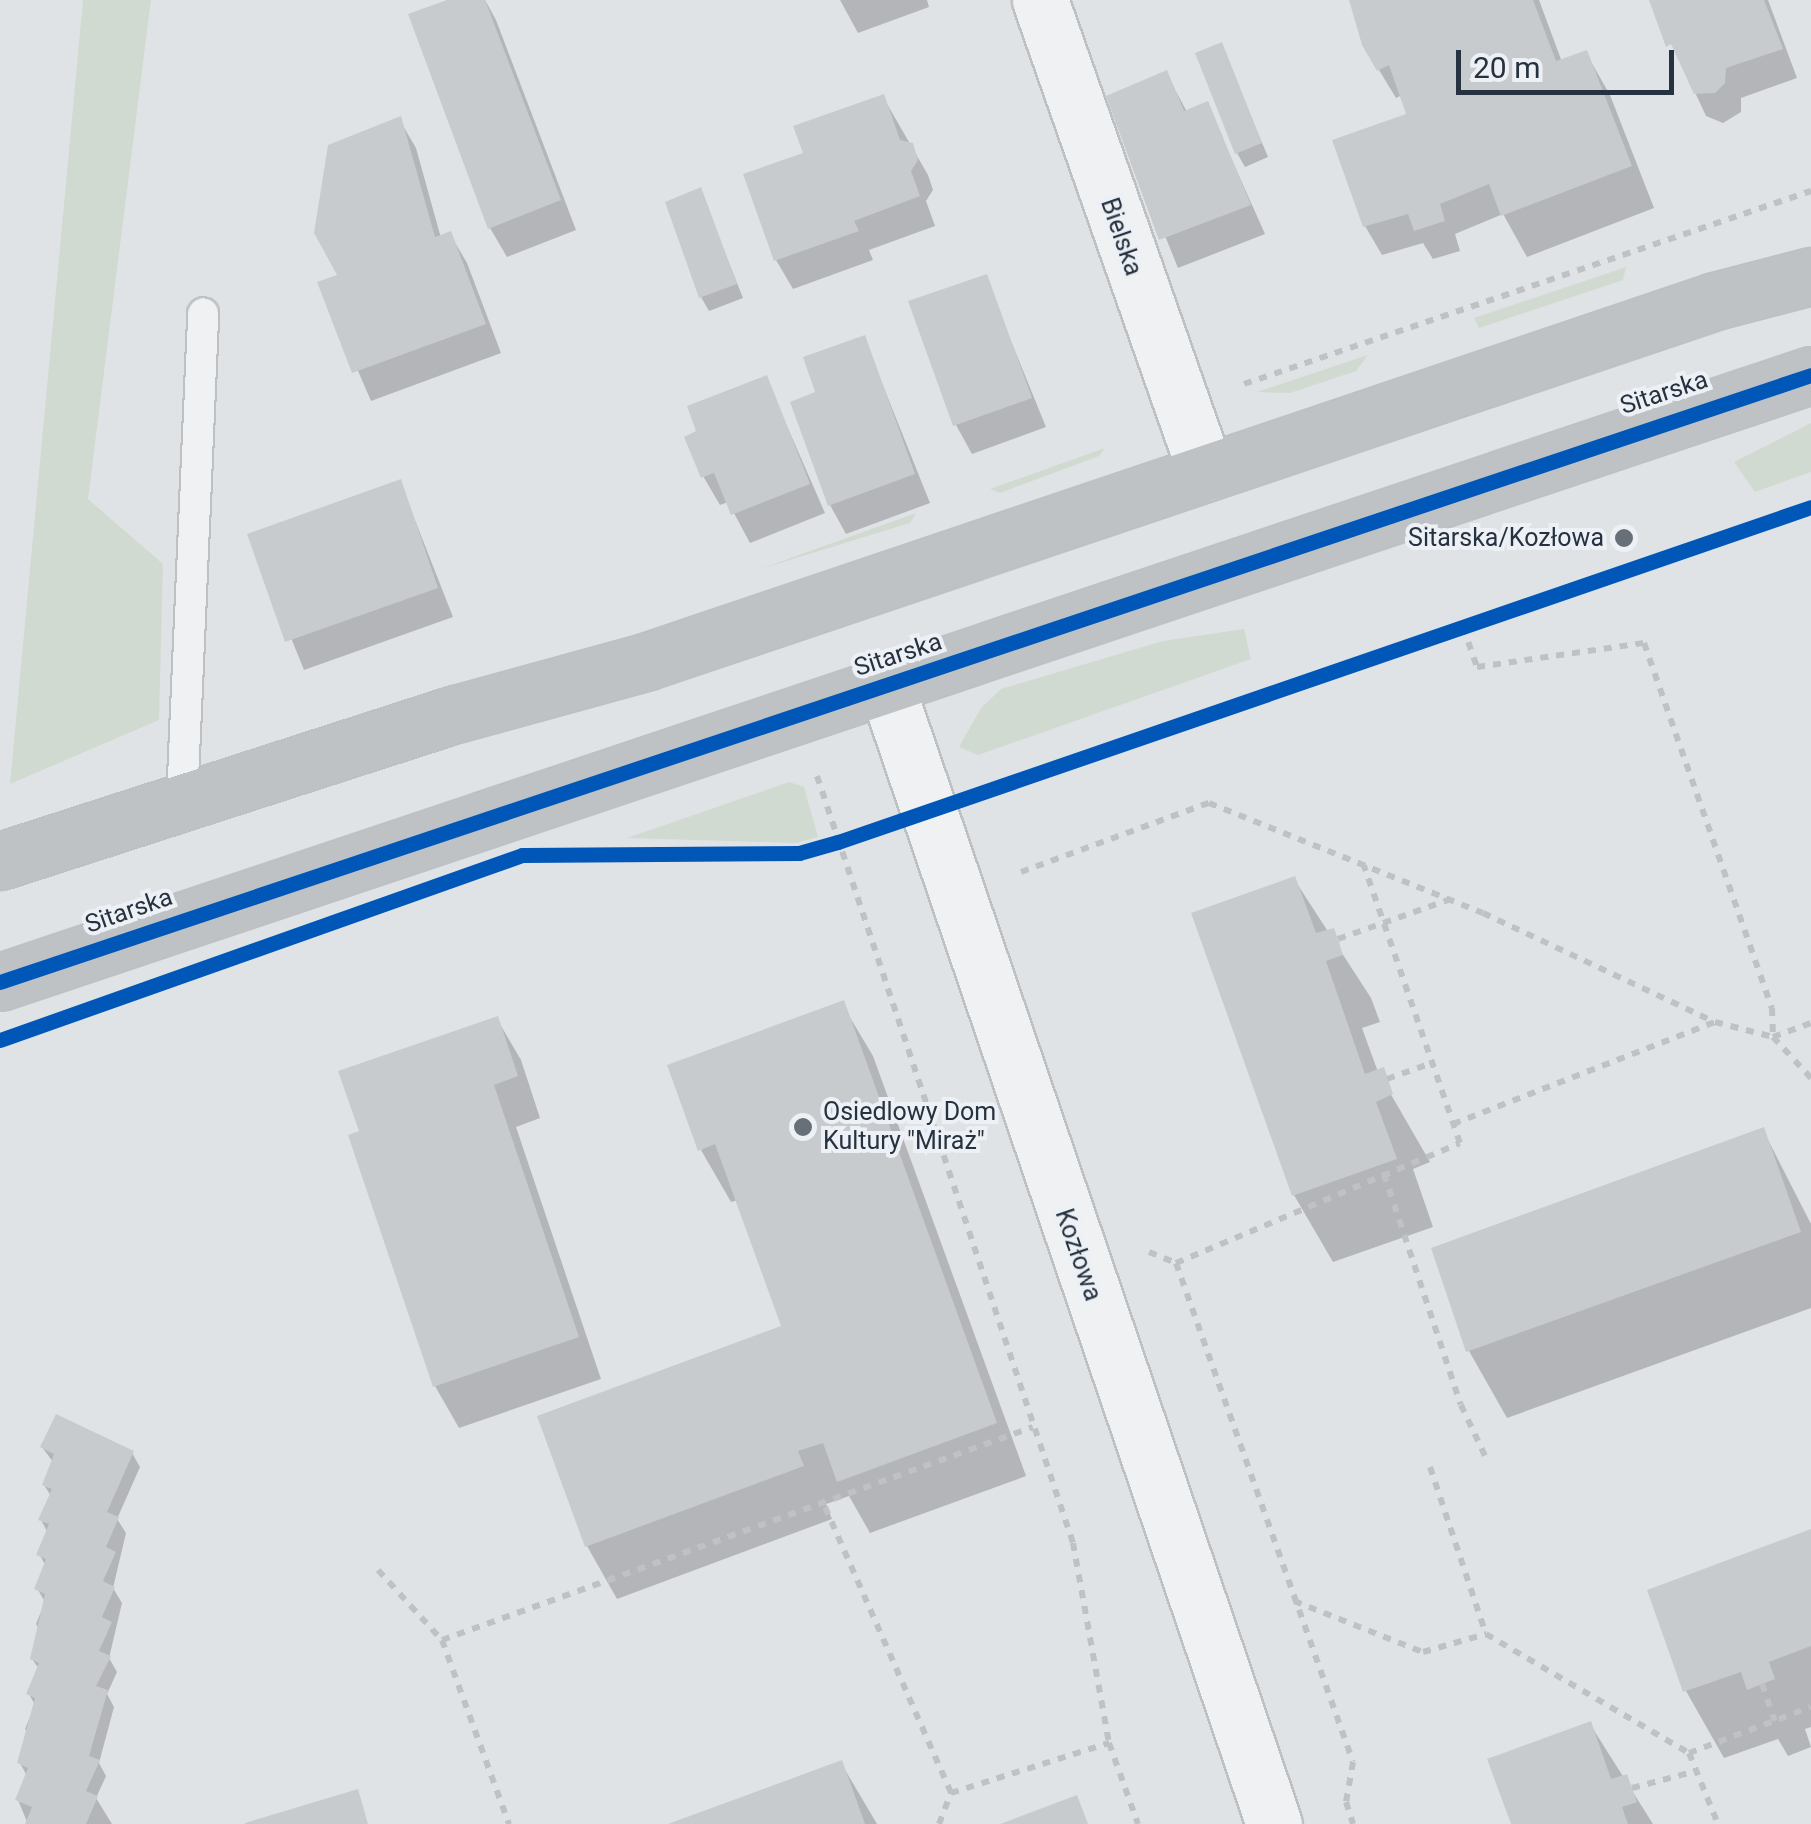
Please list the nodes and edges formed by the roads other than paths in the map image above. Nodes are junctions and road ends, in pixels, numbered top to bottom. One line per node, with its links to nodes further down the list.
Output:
1 (1040, 0): 5 (street, Bielska)
2 (1811, 276): 5 (street)
3 (203, 313): 7 (lane)
4 (1811, 374): 6 (street, Sitarska)
5 (1206, 474): 7 (street)
6 (886, 685): 9 (street, Sitarska); 10 (street, Kozłowa)
7 (182, 800): 8 (street)
8 (0, 861)
9 (0, 982)
10 (1274, 1824)

